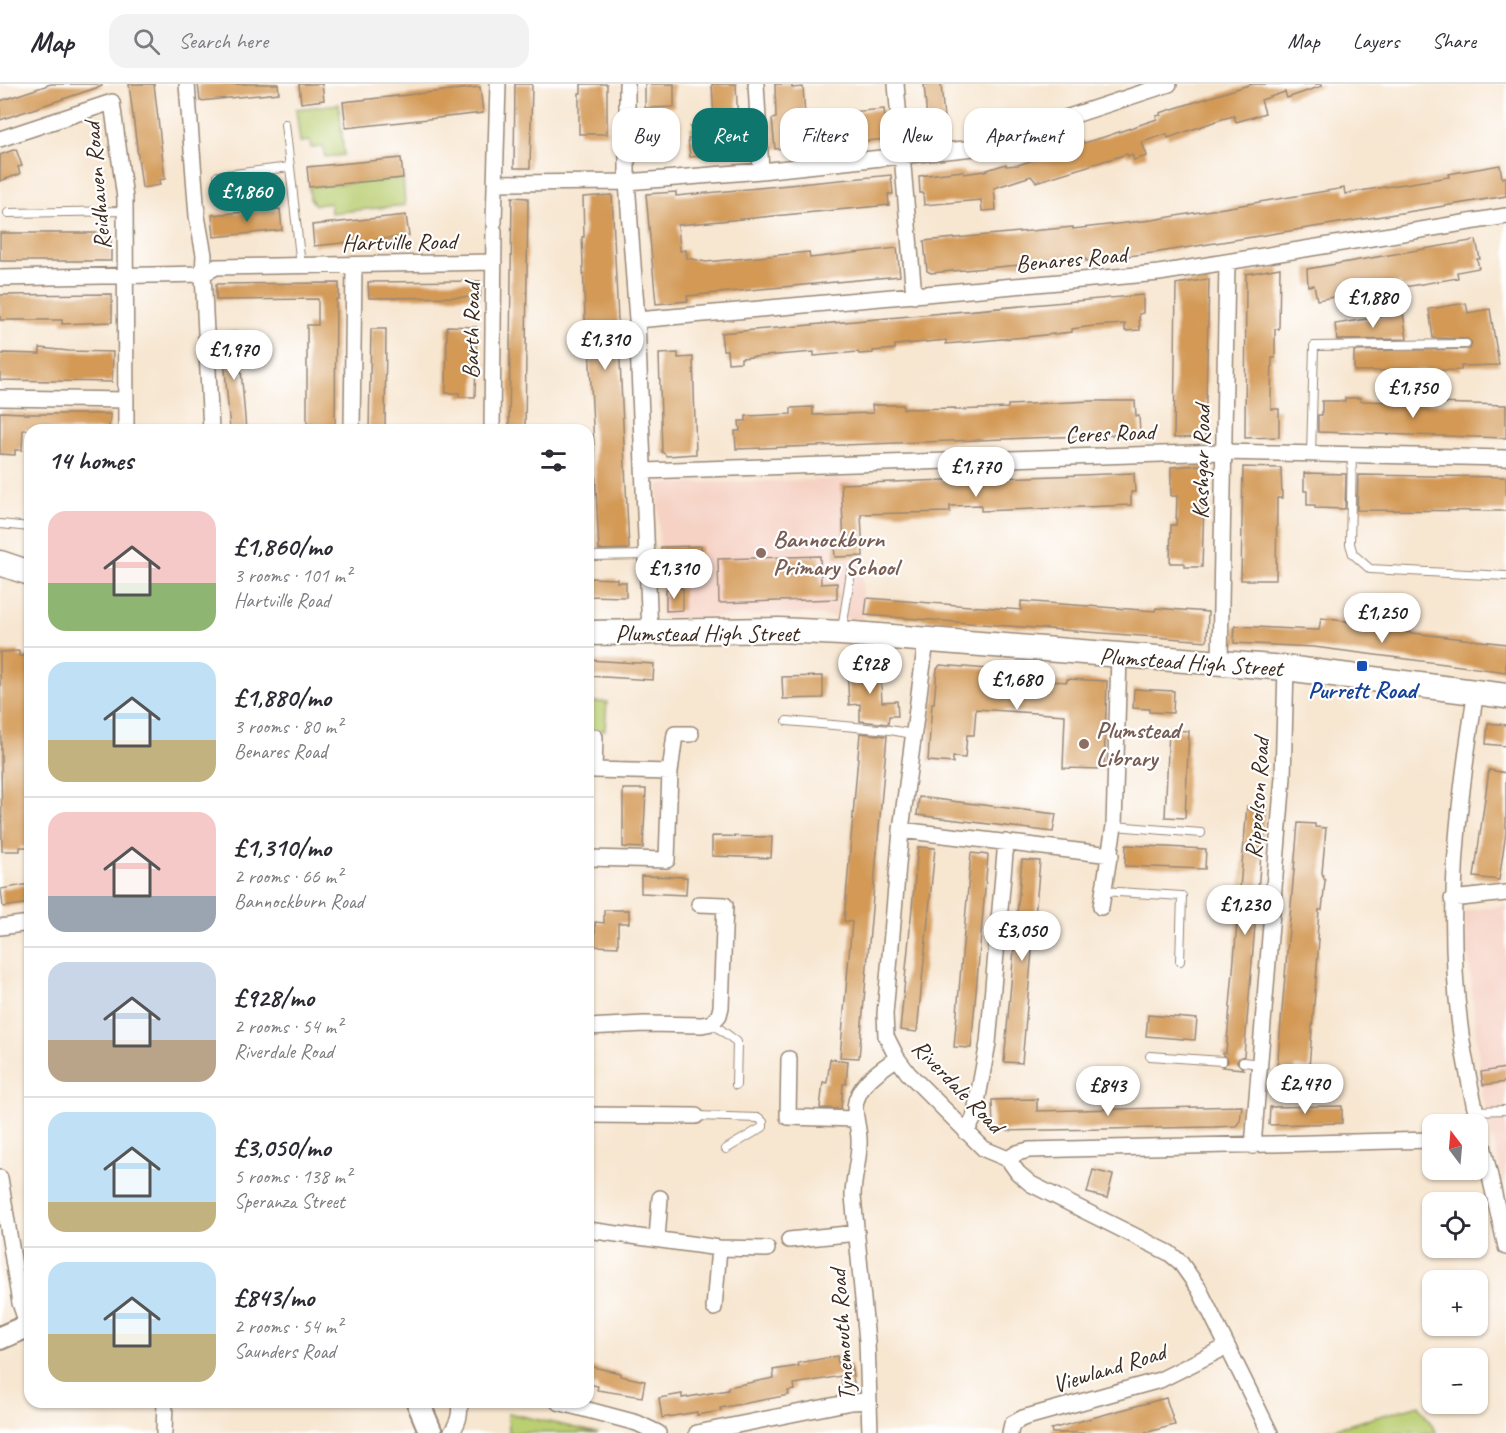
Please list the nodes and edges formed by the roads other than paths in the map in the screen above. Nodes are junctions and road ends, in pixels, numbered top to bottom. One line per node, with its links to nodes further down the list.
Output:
1 (187, 84): 25 (street)
2 (498, 84): 17 (street, Barth Road)
3 (627, 84): 16 (street)
4 (756, 84): 14 (street)
5 (896, 84): 7 (street)
6 (1169, 84): 10 (street)
7 (898, 108)
8 (285, 124): 13 (lane)
9 (0, 139): 18 (street, Reidhaven Road)
10 (952, 150)
11 (880, 157): 14 (street)
12 (903, 162): 28 (street)
13 (290, 167): 15 (lane); 24 (lane)
14 (761, 171): 16 (street)
15 (218, 176)
16 (627, 182): 17 (street); 29 (street)
17 (495, 183): 21 (street, Barth Road)
18 (125, 211): 19 (lane); 26 (street, Reidhaven Road)
19 (8, 213)
20 (1506, 216): 22 (street, Benares Road)
21 (494, 262): 23 (street, Hartville Road); 36 (street, Barth Road)
22 (1227, 262): 28 (street, Benares Road); 37 (street, Kashgar Road)
23 (354, 265): 24 (street, Hartville Road); 35 (street)
24 (301, 266): 25 (street, Hartville Road)
25 (203, 274): 26 (street, Hartville Road); 34 (street)
26 (126, 276): 27 (street, Hartville Road); 32 (street, Reidhaven Road)
27 (0, 278)
28 (914, 296): 29 (street, Benares Road)
29 (637, 320): 41 (street)
30 (1466, 344): 38 (lane)
31 (0, 398): 32 (street)
32 (126, 400): 33 (street, Reidhaven Road)
33 (126, 424)
34 (211, 424)
35 (352, 424)
36 (492, 424)
37 (1223, 452): 38 (street, Ceres Road); 41 (street, Ceres Road); 55 (street, Kashgar Road)
38 (1311, 454): 39 (street, Ceres Road)
39 (1352, 455): 40 (street, Ceres Road); 49 (lane)
40 (1506, 458)
41 (644, 471): 44 (street)
42 (0, 524): 43 (lane)
43 (24, 526)
44 (647, 555): 45 (lane); 51 (street)
45 (594, 556)
46 (0, 563): 47 (main road)
47 (24, 571)
48 (851, 572): 52 (lane)
49 (1506, 576)
50 (594, 633): 51 (main road, Plumstead High Street)
51 (650, 633): 52 (main road, Plumstead High Street)
52 (841, 633): 53 (main road, Plumstead High Street)
53 (926, 640): 54 (main road, Plumstead High Street); 61 (street, Riverdale Road)
54 (1119, 656): 55 (main road, Plumstead High Street); 66 (street)
55 (1220, 663): 56 (main road, Plumstead High Street)
56 (1286, 668): 57 (main road, Plumstead High Street); 87 (street, Rippolson Road)
57 (1476, 691): 58 (main road, Plumstead High Street); 74 (street)
58 (1506, 696)
59 (787, 722): 61 (lane)
60 (691, 734): 65 (street)
61 (913, 734): 67 (street, Riverdale Road)
62 (595, 736): 63 (street)
63 (594, 744)
64 (594, 770): 65 (street)
65 (670, 772): 71 (street)
66 (1113, 826): 68 (lane); 70 (street)
67 (901, 830): 69 (street); 83 (street, Riverdale Road)
68 (1201, 833)
69 (1006, 842): 70 (street); 95 (street)
70 (1111, 855): 72 (street)
71 (594, 858)
72 (1102, 891): 76 (street); 79 (lane)
73 (1506, 892): 74 (street)
74 (1452, 899): 90 (street)
75 (699, 904): 80 (street)
76 (1101, 907)
77 (24, 923): 78 (street)
78 (0, 927)
79 (1180, 961)
80 (712, 1023): 81 (street); 88 (lane)
81 (594, 1028)
82 (1150, 1056): 85 (lane)
83 (897, 1058): 94 (street, Tynemouth Road); 95 (street, Riverdale Road)
84 (789, 1059): 94 (street)
85 (1222, 1061)
86 (1243, 1062): 87 (lane)
87 (1260, 1064): 97 (street, Rippolson Road)
88 (736, 1085)
89 (1506, 1110): 90 (lane)
90 (1476, 1111): 91 (street)
91 (1476, 1114)
92 (594, 1115): 93 (street)
93 (696, 1116): 98 (lane)
94 (856, 1119): 104 (street, Tynemouth Road)
95 (966, 1132): 99 (street, Riverdale Road)
96 (1422, 1140): 97 (street)
97 (1253, 1146): 99 (street)
98 (726, 1149)
99 (1008, 1159): 114 (street, Riverdale Road)
100 (1488, 1172): 107 (street)
101 (0, 1178): 111 (street)
102 (660, 1198): 105 (street)
103 (594, 1231): 105 (street)
104 (857, 1233): 106 (street, Tynemouth Road); 115 (street, Tynemouth Road)
105 (657, 1239): 108 (street)
106 (789, 1240)
107 (1506, 1247)
108 (719, 1248): 109 (street); 110 (street)
109 (767, 1249)
110 (714, 1308)
111 (24, 1313)
112 (24, 1327): 113 (street)
113 (0, 1338)
114 (1226, 1347): 126 (street, Viewland Road); 127 (street, Riverdale Road)
115 (869, 1401): 124 (street); 125 (street, Tynemouth Road)
116 (165, 1408): 120 (street)
117 (421, 1408): 121 (street)
118 (460, 1408): 122 (street)
119 (581, 1408): 123 (street)
120 (164, 1433)
121 (431, 1433)
122 (451, 1433)
123 (658, 1433)
124 (697, 1433)
125 (870, 1433)
126 (1010, 1433)
127 (1270, 1433)

